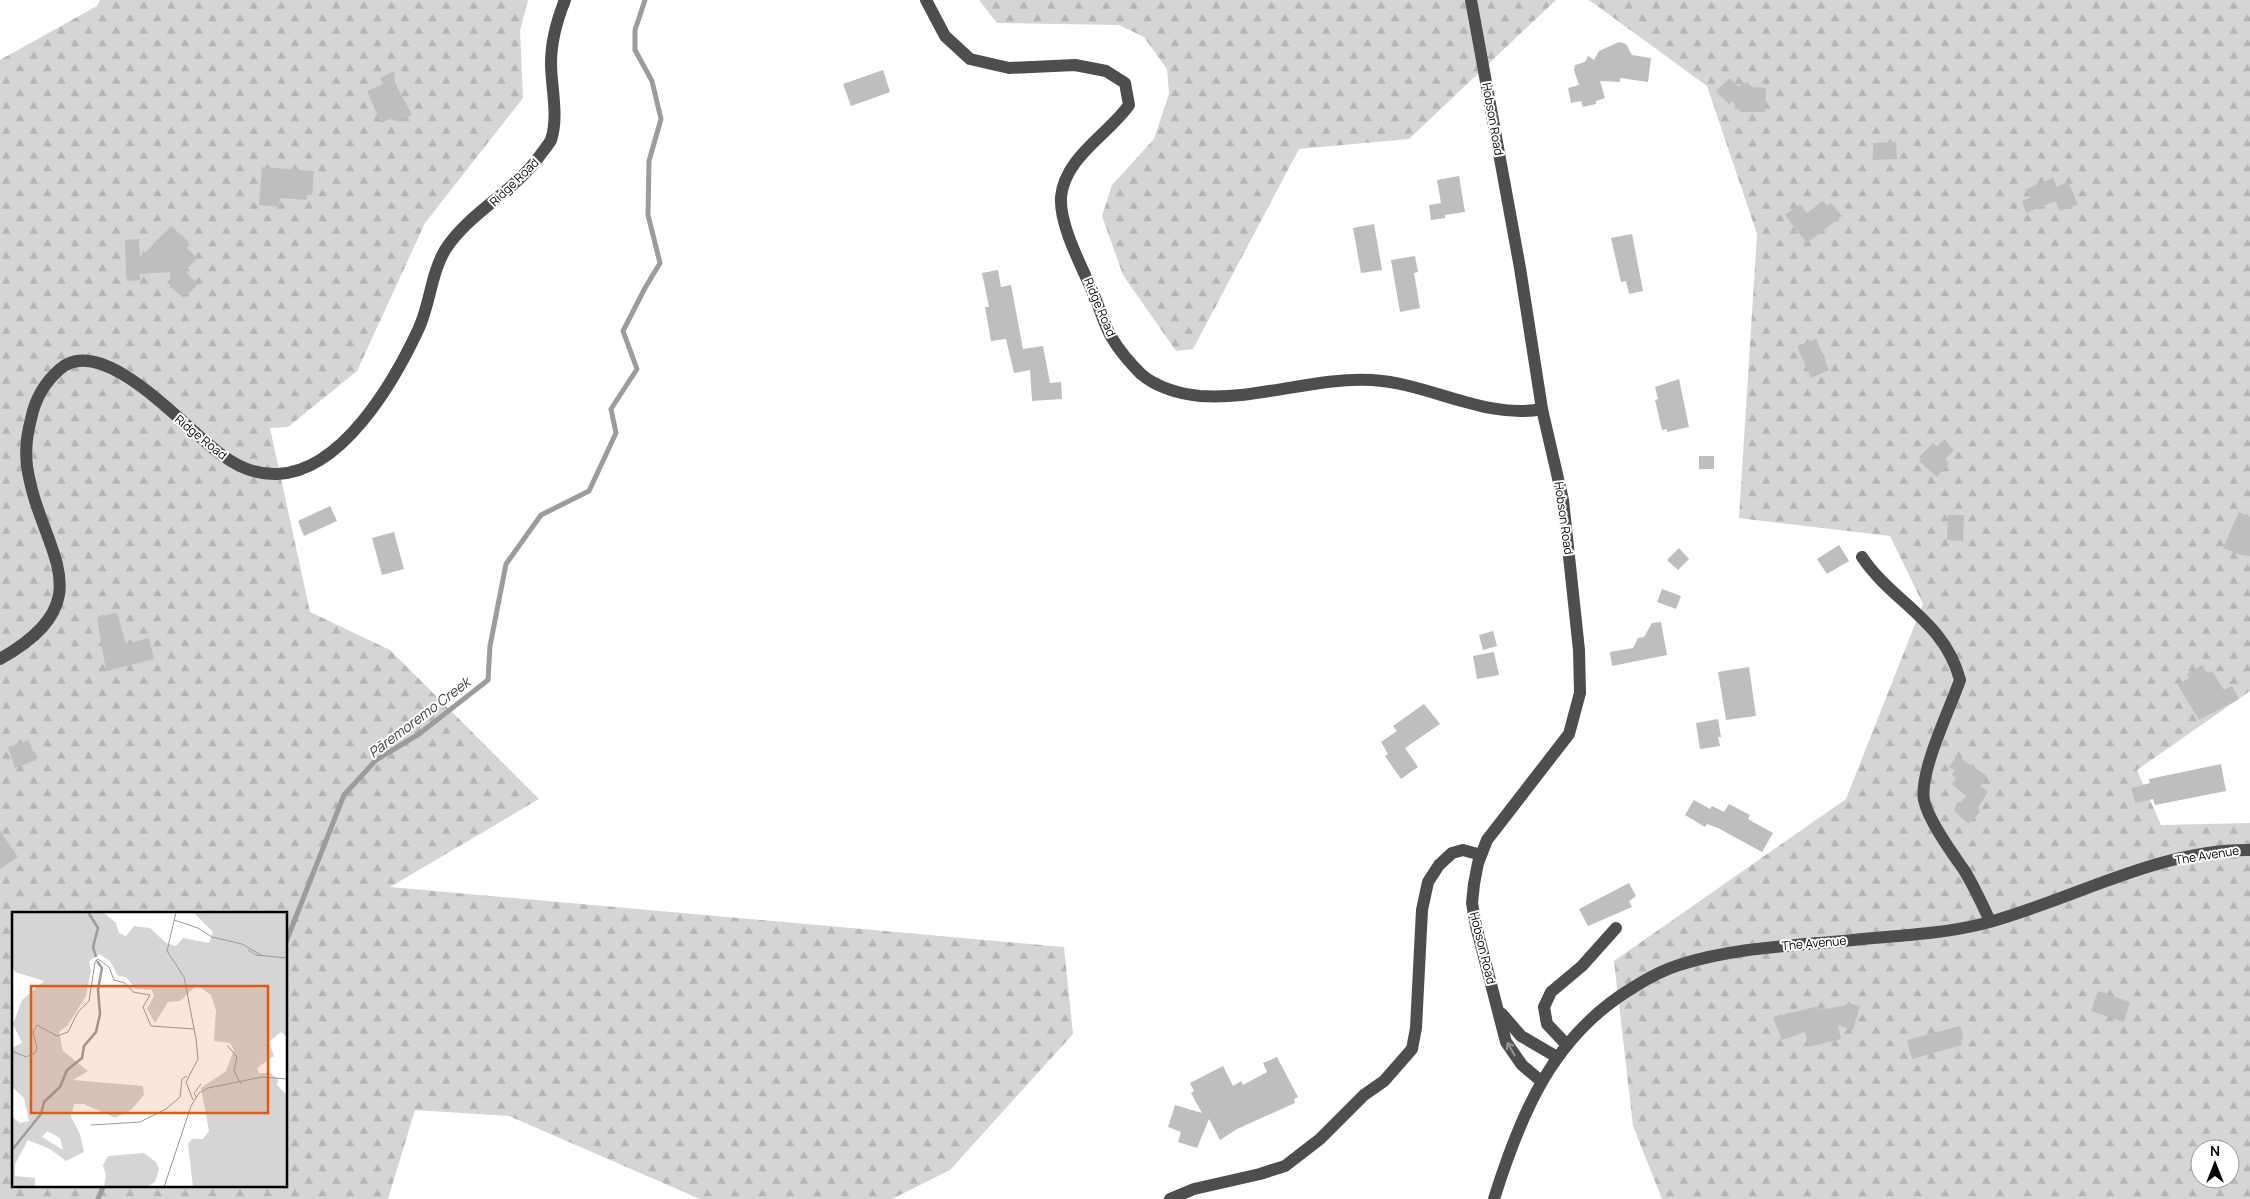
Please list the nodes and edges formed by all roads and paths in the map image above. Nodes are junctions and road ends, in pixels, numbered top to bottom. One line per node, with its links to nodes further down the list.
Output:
1 (565, 0): 6 (street, Ridge Road)
2 (926, 0): 4 (street, Ridge Road)
3 (1471, 0): 4 (street, Hobson Road)
4 (1542, 409): 8 (street, Hobson Road)
5 (1862, 557): 9 (street)
6 (0, 659)
7 (2250, 850): 9 (street, The Avenue)
8 (1481, 855): 11 (street, Hobson Road); 15 (street)
9 (1990, 921): 12 (street, The Avenue)
10 (1616, 928): 12 (street)
11 (1498, 1008): 13 (street, Hobson Road); 14 (street, Hobson Road, one-way to 11)
12 (1567, 1045): 13 (street, The Avenue)
13 (1557, 1057): 14 (street, The Avenue)
14 (1541, 1081): 16 (street, The Avenue)
15 (1170, 1199)
16 (1494, 1199)

